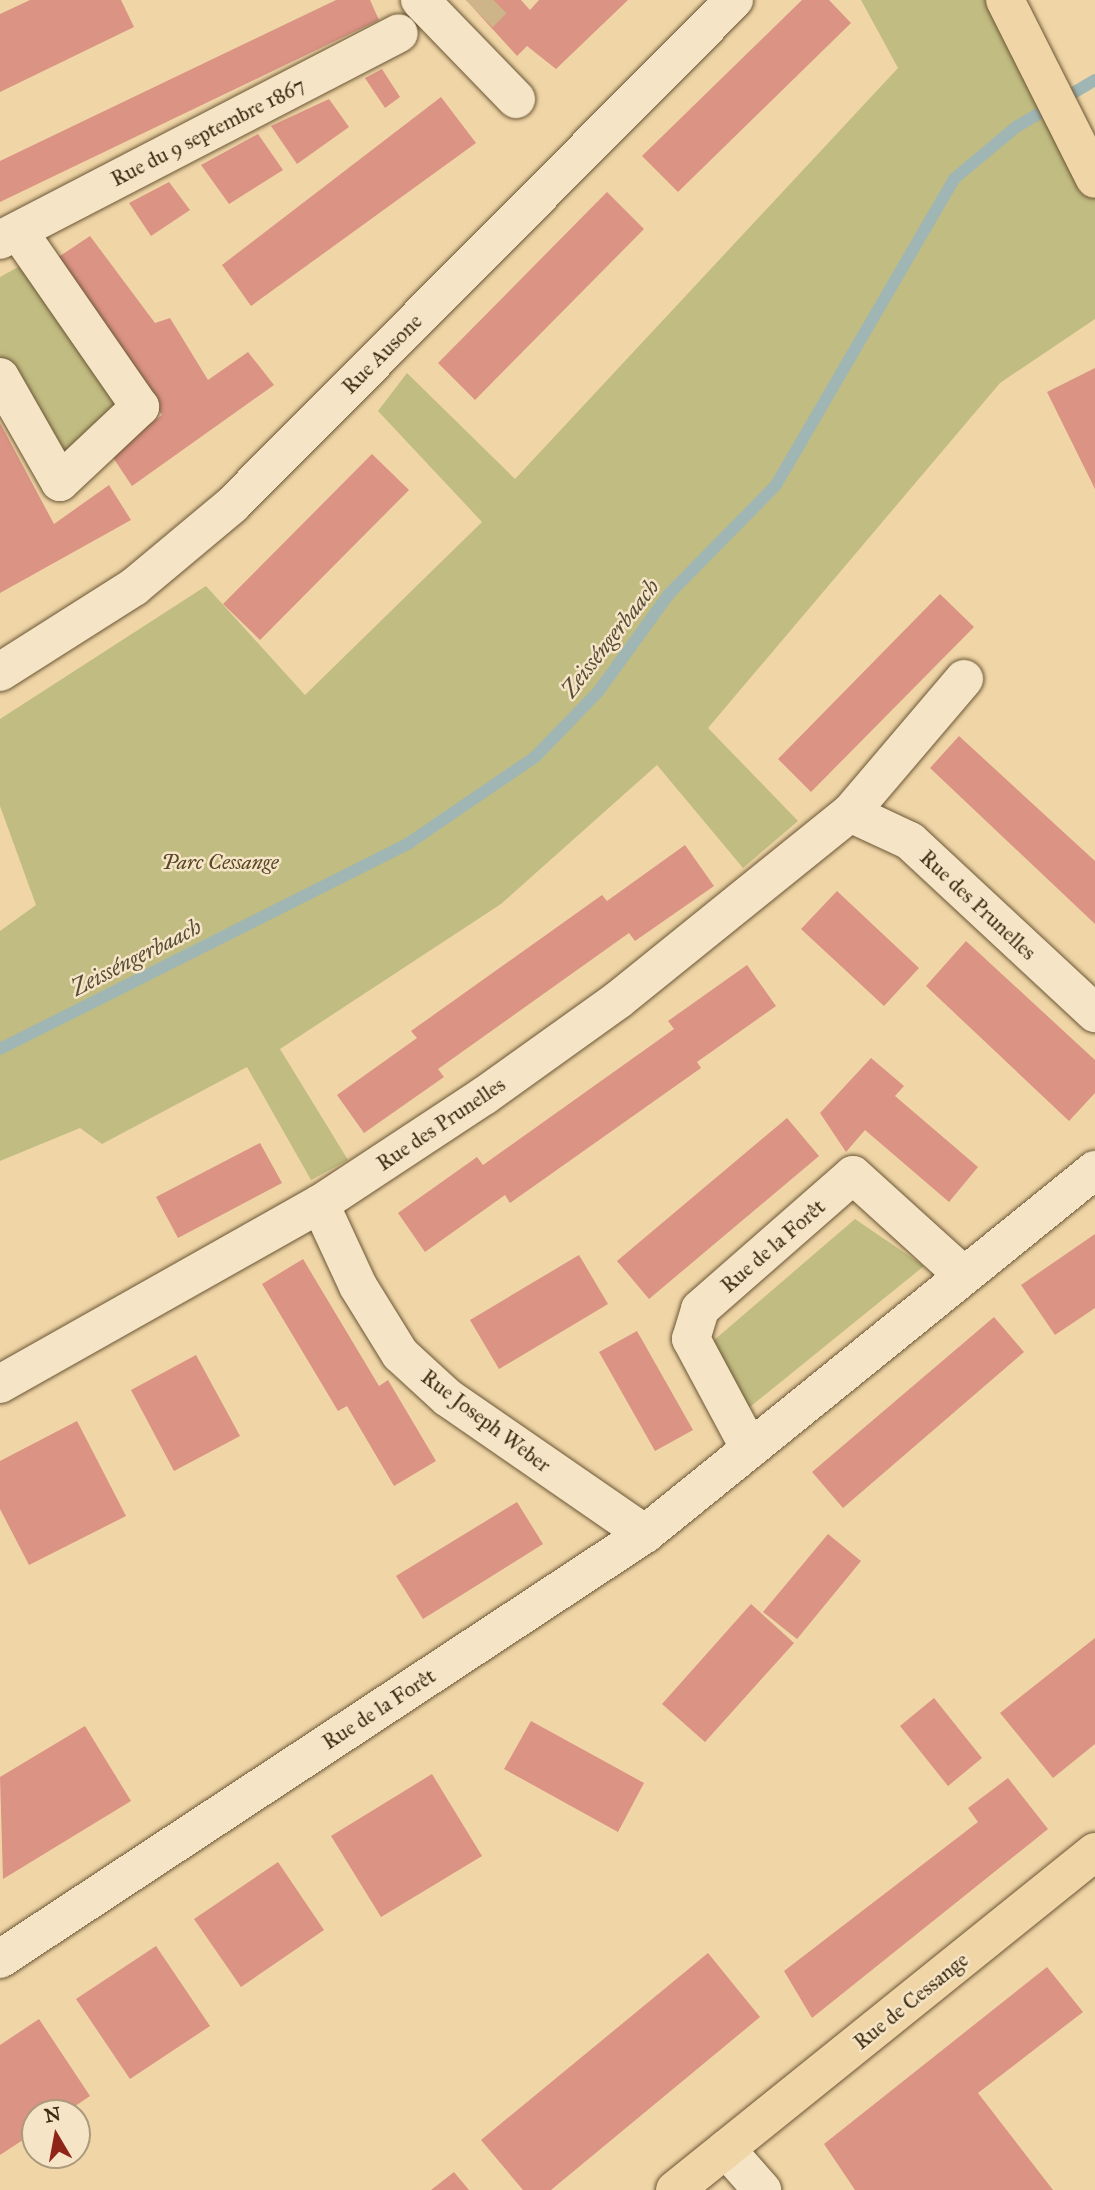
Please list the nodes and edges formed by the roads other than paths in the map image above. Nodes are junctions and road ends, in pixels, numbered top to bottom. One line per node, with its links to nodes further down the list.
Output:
1 (419, 0): 5 (street)
2 (734, 0): 9 (street, Rue Ausone)
3 (1005, 0): 6 (main road)
4 (398, 33): 7 (street, Rue du 9 septembre 1867)
5 (516, 99)
6 (1095, 179)
7 (9, 235): 8 (street, Rue du 9 septembre 1867)
8 (0, 377)
9 (0, 672)
10 (964, 680): 11 (street, Rue des Prunelles)
11 (850, 813): 12 (street, Rue des Prunelles); 14 (street, Rue des Prunelles)
12 (1095, 1013)
13 (1095, 1170): 15 (street, Rue de la Forêt)
14 (320, 1204): 16 (street, Rue des Prunelles); 18 (street, Rue Joseph Weber)
15 (961, 1273): 17 (street, Rue de la Forêt); 17 (street, Rue de la Forêt)
16 (0, 1384)
17 (750, 1449): 18 (street, Rue de la Forêt)
18 (645, 1534): 20 (street, Rue de la Forêt)
19 (1095, 1852): 21 (main road, Rue de Cessange)
20 (0, 1959)
21 (726, 2149): 22 (main road, Rue de Cessange); 23 (street)
22 (675, 2190)
23 (762, 2190)

